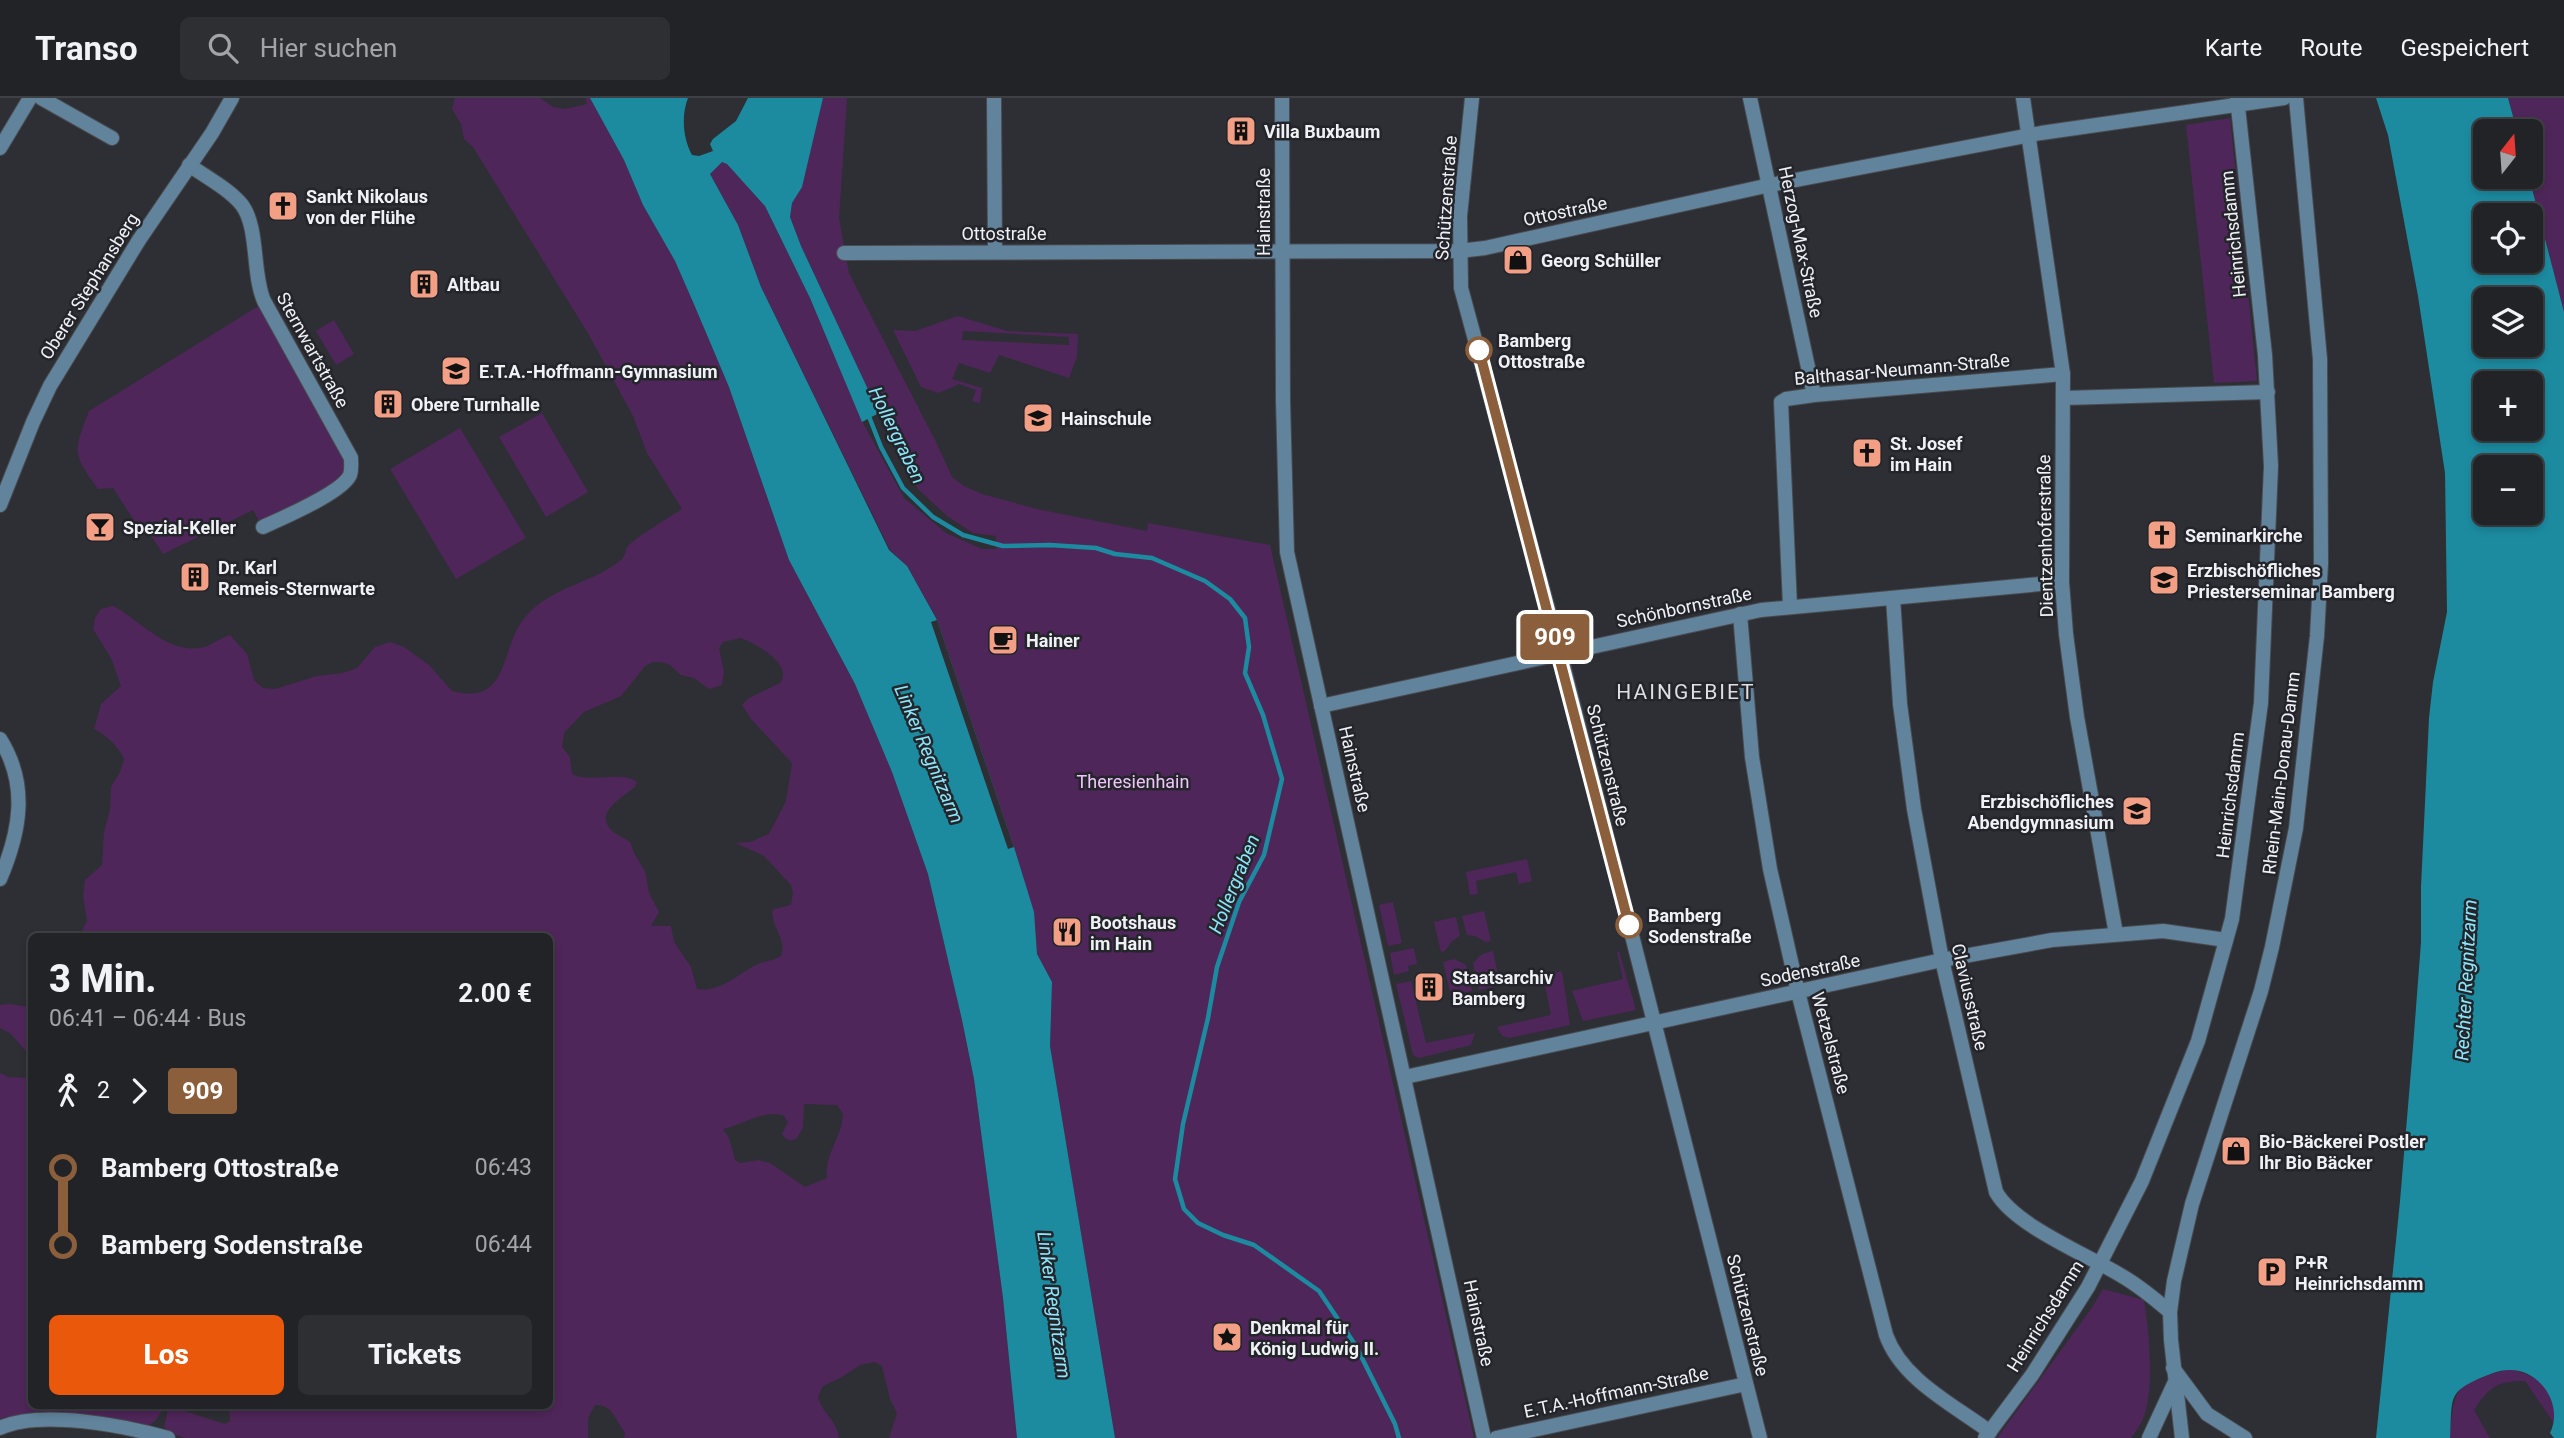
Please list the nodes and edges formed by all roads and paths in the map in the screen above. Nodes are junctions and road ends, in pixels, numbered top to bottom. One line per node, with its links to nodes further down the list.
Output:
1 (30, 98): 14 (street)
2 (41, 98): 13 (street)
3 (232, 98): 15 (street, Oberer Stephansberg)
4 (994, 98): 19 (street)
5 (1282, 98): 17 (street, Hainstraße)
6 (1472, 98): 18 (street, Schützenstraße)
7 (1750, 98): 16 (street, Herzog-Max-Straße)
8 (2023, 98): 12 (street, Dientzenhoferstraße)
9 (2284, 98): 11 (street, Ottostraße)
10 (2296, 98): 42 (street, Rhein-Main-Donau-Damm)
11 (2237, 101): 12 (street, Ottostraße); 22 (street, Heinrichsdamm)
12 (2029, 135): 16 (street, Ottostraße); 21 (street, Dientzenhoferstraße)
13 (112, 138)
14 (0, 148)
15 (189, 165): 25 (street, Oberer Stephansberg); 26 (street, Sternwartstraße)
16 (1770, 186): 18 (street, Ottostraße); 23 (street, Herzog-Max-Straße)
17 (1283, 251): 18 (street, Ottostraße); 19 (street, Ottostraße); 32 (street, Hainstraße)
18 (1459, 251): 31 (street, Schützenstraße)
19 (995, 252): 20 (street, Ottostraße)
20 (844, 253)
21 (2063, 374): 23 (street, Balthasar-Neumann-Straße); 24 (street, Dientzenhoferstraße)
22 (2268, 392): 24 (street); 36 (street, Heinrichsdamm)
23 (1814, 395): 29 (street, Balthasar-Neumann-Straße)
24 (2064, 398): 27 (street, Dientzenhoferstraße)
25 (0, 505)
26 (263, 527)
27 (2062, 582): 28 (street, Schönbornstraße); 35 (street, Dientzenhoferstraße)
28 (1893, 598): 29 (street, Schönbornstraße); 37 (street, Claviusstraße)
29 (1790, 606): 30 (street, Schönbornstraße)
30 (1740, 614): 31 (street, Schönbornstraße); 38 (street, Wetzelstraße)
31 (1560, 653): 32 (street, Schönbornstraße); 39 (street, Schützenstraße)
32 (1321, 706): 40 (street, Hainstraße)
33 (0, 739): 34 (street)
34 (0, 879)
35 (2116, 934): 36 (street, Sodenstraße); 37 (street, Sodenstraße)
36 (2226, 940): 41 (street, Heinrichsdamm)
37 (1942, 960): 38 (street, Sodenstraße); 41 (street, Claviusstraße)
38 (1798, 992): 39 (street, Sodenstraße); 47 (street, Wetzelstraße)
39 (1653, 1022): 40 (street, Sodenstraße); 45 (street, Schützenstraße)
40 (1405, 1077): 49 (street, Hainstraße)
41 (2100, 1265): 42 (street, Claviusstraße); 47 (street, Heinrichsdamm)
42 (2170, 1312): 43 (street, Rhein-Main-Donau-Damm)
43 (2172, 1367): 44 (street, Rhein-Main-Donau-Damm); 54 (street)
44 (2174, 1383): 52 (street); 53 (street, Rhein-Main-Donau-Damm)
45 (1745, 1384): 50 (street, E.T.A.-Hoffmann-Straße); 51 (street, Schützenstraße)
46 (0, 1428): 48 (street)
47 (1988, 1435)
48 (167, 1438)
49 (1484, 1438)
50 (1496, 1438)
51 (1760, 1438)
52 (2149, 1438)
53 (2182, 1438)
54 (2245, 1438)

